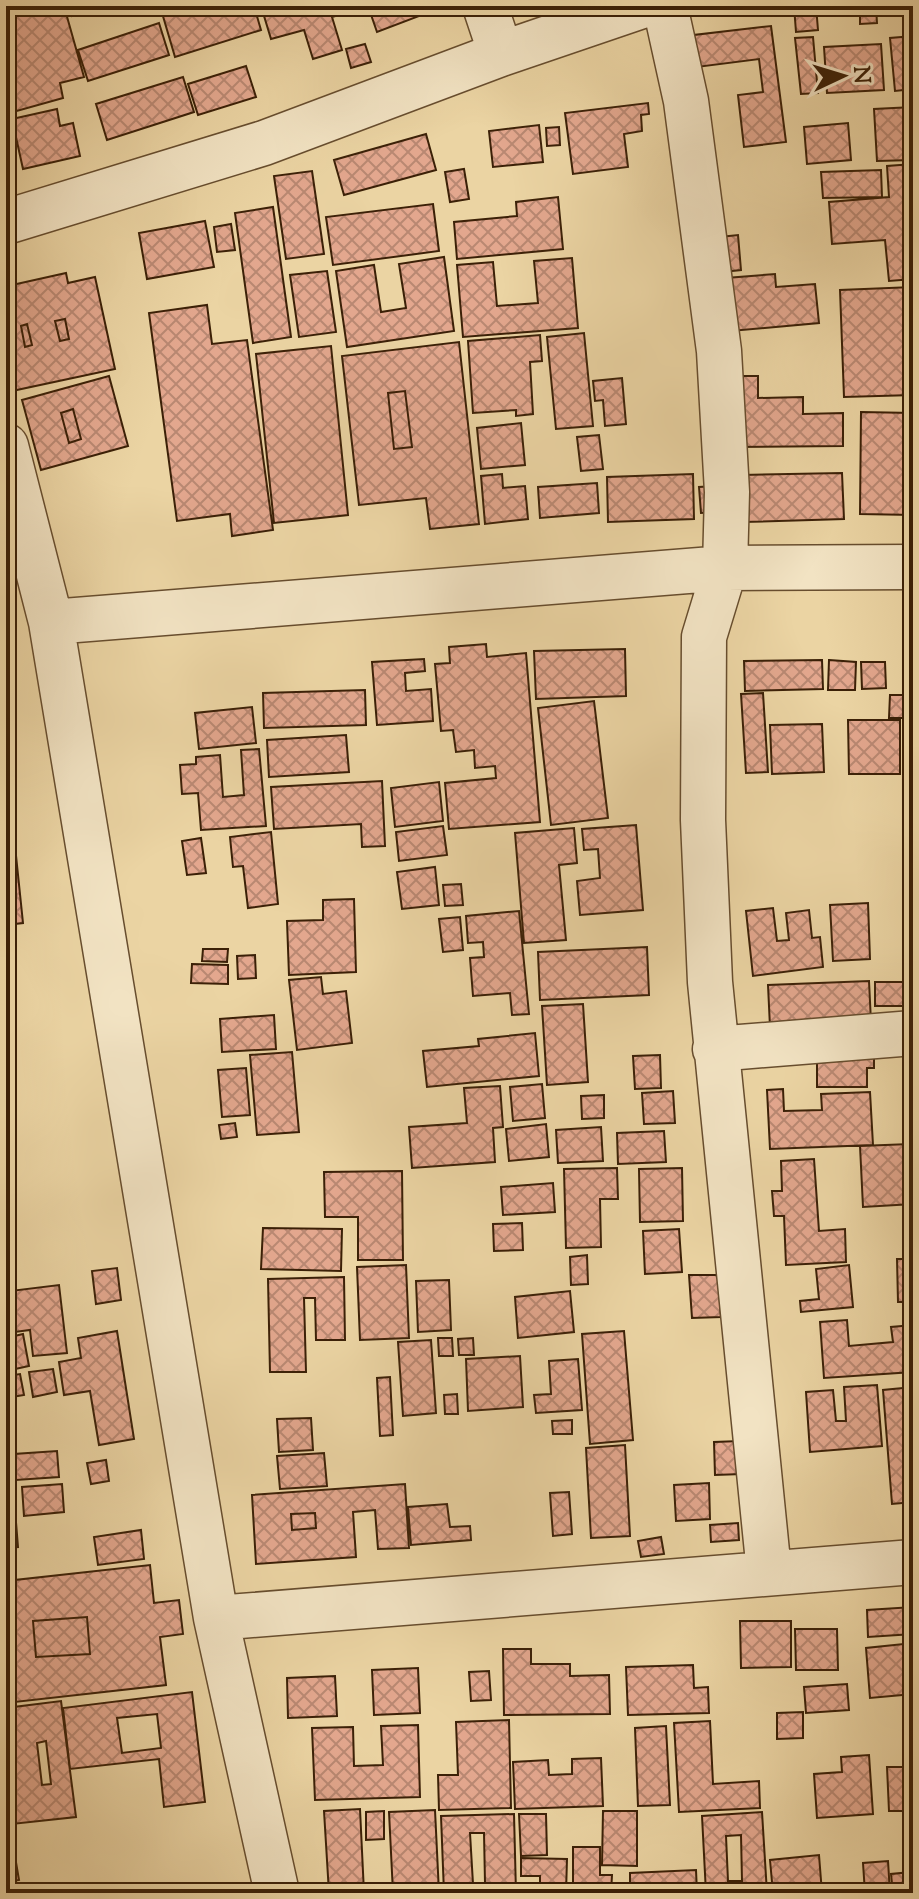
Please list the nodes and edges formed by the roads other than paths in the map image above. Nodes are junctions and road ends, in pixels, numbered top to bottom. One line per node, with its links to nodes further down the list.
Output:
1 (485, 6): 4 (street)
2 (642, 6): 4 (street)
3 (665, 6): 8 (street)
4 (501, 54): 5 (street)
5 (6, 222)
6 (6, 446): 9 (street)
7 (913, 567): 8 (street)
8 (725, 568): 9 (street); 11 (street)
9 (51, 622): 14 (street)
10 (913, 1033): 11 (street)
11 (715, 1049): 13 (street)
12 (913, 1562): 13 (street)
13 (769, 1572): 14 (street)
14 (216, 1618): 15 (street)
15 (277, 1893)

